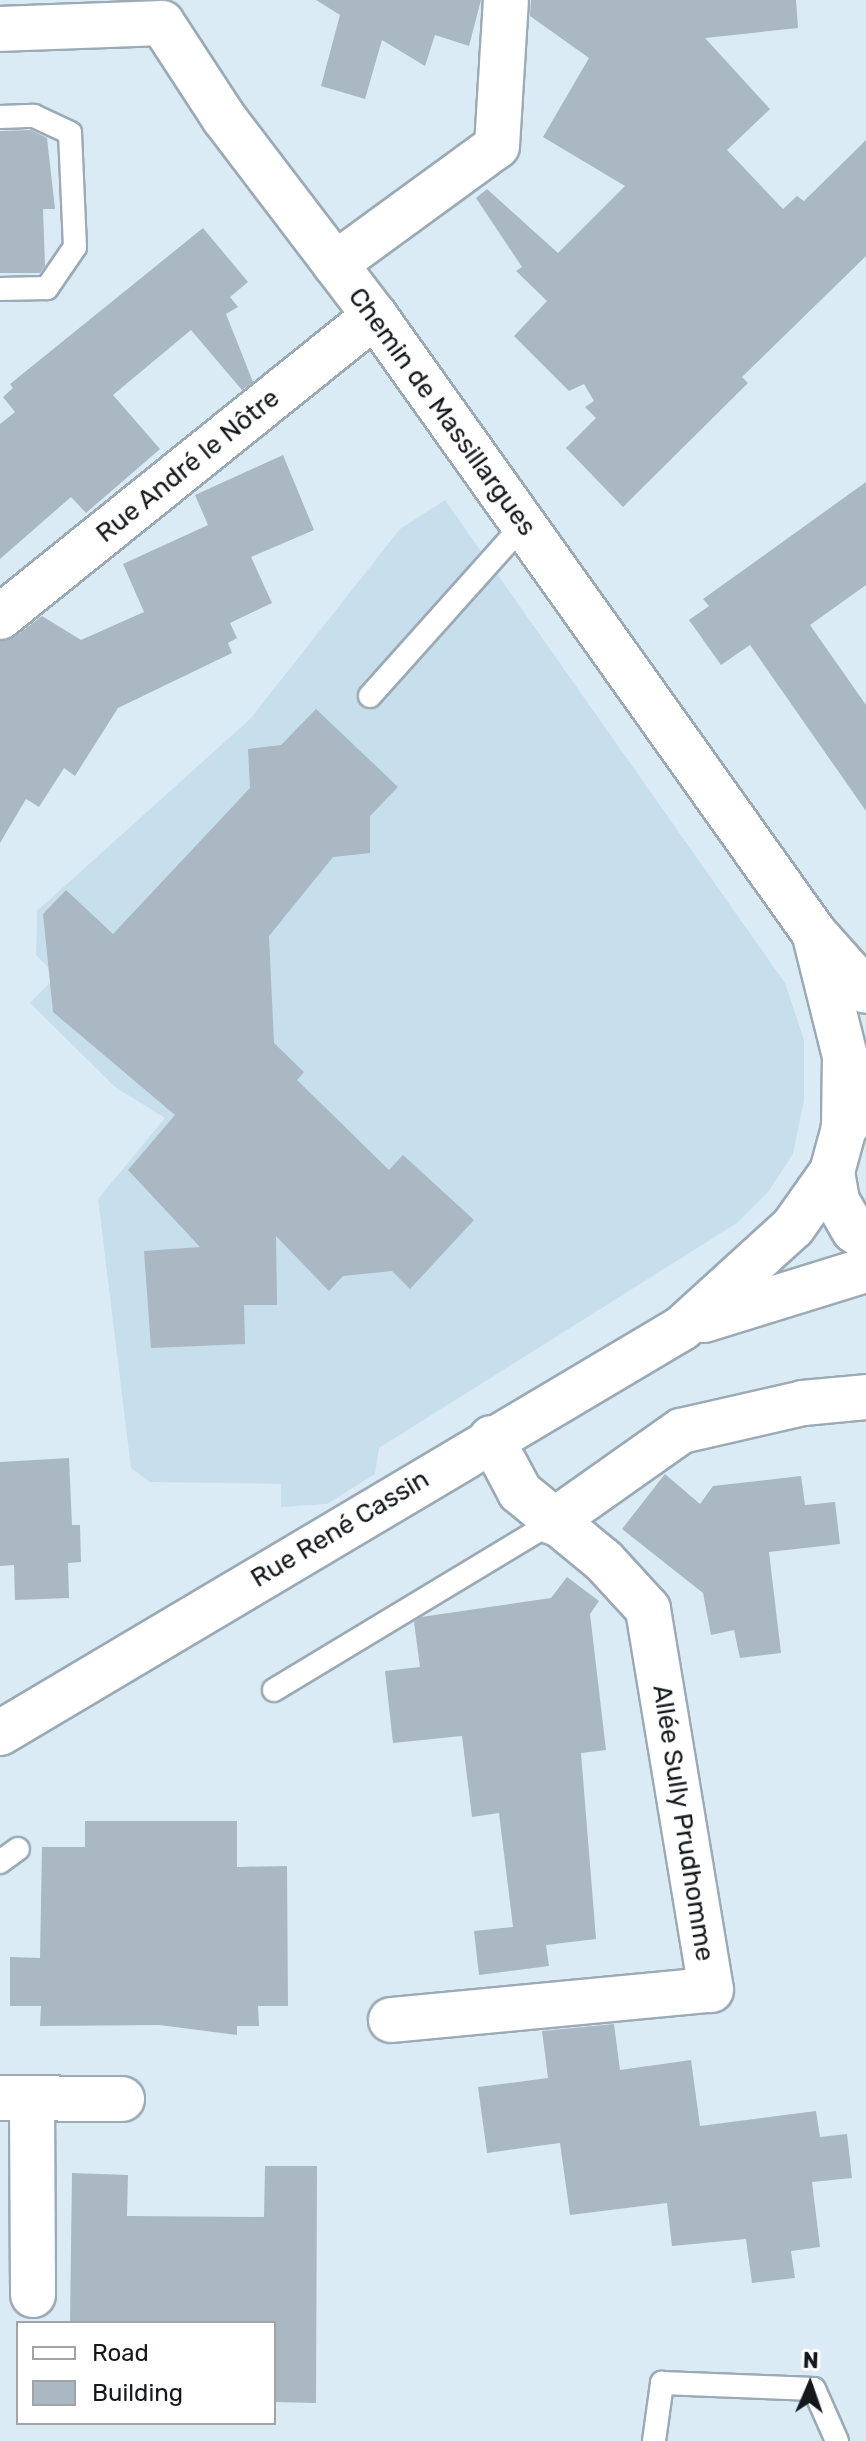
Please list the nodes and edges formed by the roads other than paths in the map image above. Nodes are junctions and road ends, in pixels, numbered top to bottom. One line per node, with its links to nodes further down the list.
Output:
1 (506, 0): 5 (street)
2 (168, 12): 3 (street, Chemin de Massillargues); 5 (street, Chemin de Massillargues)
3 (0, 29)
4 (0, 117): 6 (lane)
5 (335, 264): 7 (street, Chemin de Massillargues)
6 (0, 289)
7 (375, 316): 8 (street, Chemin de Massillargues); 9 (street, Rue André le Nôtre)
8 (524, 524): 10 (lane); 11 (street, Chemin de Massillargues)
9 (0, 617)
10 (370, 696)
11 (815, 934): 12 (street, Chemin de Massillargues); 13 (street, Chemin de Massillargues)
12 (866, 991)
13 (855, 1116): 14 (street, Chemin de Massillargues)
14 (832, 1172): 15 (street); 17 (street, Rue René Cassin)
15 (866, 1239)
16 (866, 1270): 17 (street, Rue René Cassin)
17 (682, 1328): 19 (street, Rue René Cassin)
18 (866, 1397): 20 (street)
19 (491, 1438): 20 (street, Allée Sully Prudhomme); 22 (street, Rue René Cassin)
20 (552, 1522): 21 (lane); 23 (street, Allée Sully Prudhomme)
21 (274, 1690)
22 (0, 1733)
23 (391, 2020)
24 (16, 2098): 25 (street); 26 (street)
25 (122, 2099)
26 (33, 2295)
27 (654, 2441): 28 (lane)
28 (837, 2441)

